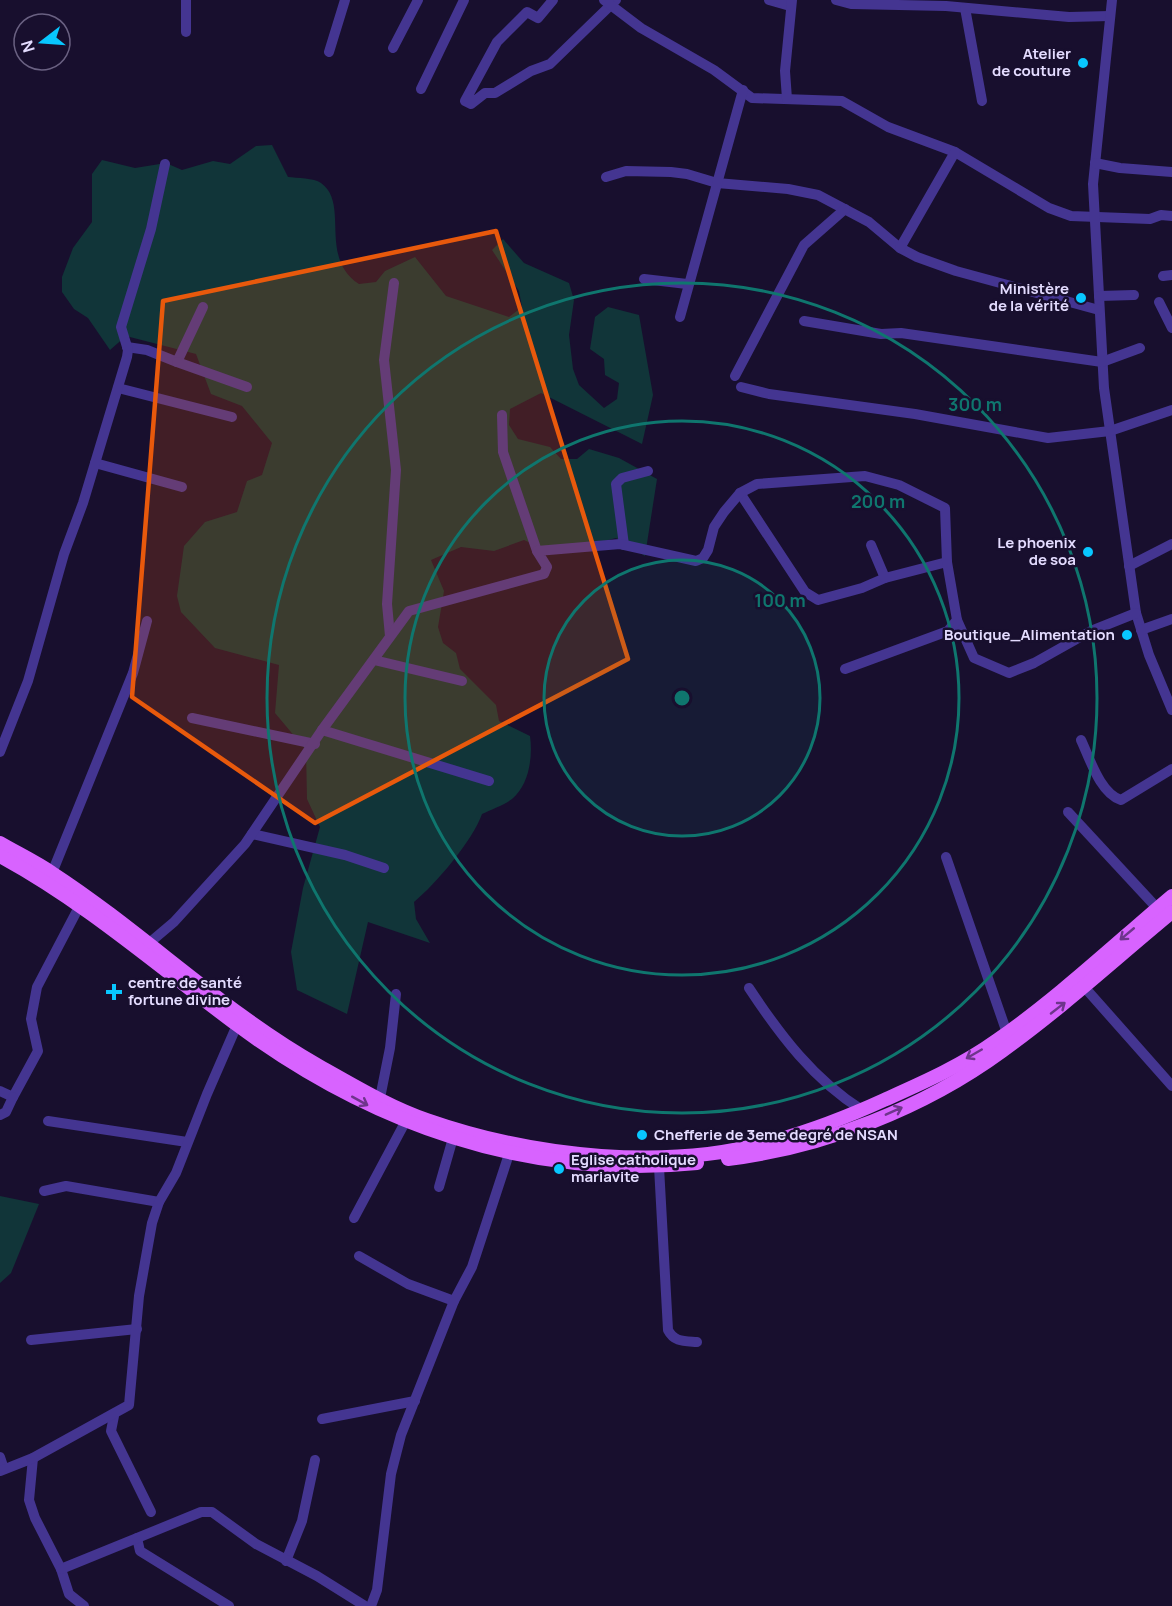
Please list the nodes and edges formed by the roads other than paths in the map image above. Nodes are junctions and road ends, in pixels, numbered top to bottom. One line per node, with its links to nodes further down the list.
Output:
1 (186, 0): 13 (street)
2 (345, 0): 15 (street)
3 (418, 0): 14 (street)
4 (464, 0): 16 (street)
5 (553, 0): 9 (street)
6 (770, 0): 10 (street)
7 (836, 0): 11 (street)
8 (1112, 0): 12 (street)
9 (610, 2): 17 (street)
10 (791, 3): 18 (street)
11 (965, 8): 12 (street); 19 (street)
12 (1110, 16): 21 (street)
13 (186, 32)
14 (393, 48)
15 (329, 52)
16 (420, 89)
17 (743, 90): 18 (street); 25 (street)
18 (787, 99): 20 (street)
19 (982, 101)
20 (954, 152): 28 (street); 29 (street)
21 (1095, 163): 23 (street); 28 (street)
22 (165, 164): 41 (street)
23 (1171, 169)
24 (606, 177): 25 (street)
25 (717, 183): 26 (street); 32 (street)
26 (846, 209): 29 (street); 45 (street)
27 (1172, 216): 28 (street)
28 (1094, 217): 34 (street)
29 (900, 248): 37 (street)
30 (644, 279): 32 (street)
31 (394, 283): 69 (street)
32 (687, 284): 38 (street)
33 (1134, 295): 34 (street)
34 (1099, 296): 37 (street)
35 (1159, 302): 40 (street)
36 (203, 307): 43 (street)
37 (1099, 310): 44 (street)
38 (680, 317)
39 (804, 321): 44 (street)
40 (1172, 328)
41 (127, 347): 43 (street); 48 (street)
42 (1140, 348): 44 (street)
43 (177, 362): 46 (street)
44 (1102, 362): 52 (street)
45 (735, 376)
46 (247, 387)
47 (741, 387): 52 (street)
48 (118, 388): 51 (street); 53 (street)
49 (1172, 410): 52 (street)
50 (502, 415): 60 (street)
51 (232, 417)
52 (1110, 431): 62 (street)
53 (95, 463): 55 (street); 78 (street)
54 (648, 471): 58 (street)
55 (183, 487)
56 (740, 493): 58 (street); 61 (street); 63 (street)
57 (1172, 544): 62 (street)
58 (624, 545): 60 (street)
59 (871, 545): 63 (street)
60 (537, 551): 69 (street)
61 (947, 562): 63 (street); 66 (street)
62 (1129, 566): 64 (street)
63 (885, 578)
64 (1136, 613): 66 (street); 68 (street)
65 (1172, 619): 68 (street)
66 (957, 620): 71 (street)
67 (147, 621): 87 (street)
68 (1141, 630): 73 (street)
69 (390, 636): 70 (street)
70 (374, 660): 72 (street); 75 (street)
71 (845, 669)
72 (462, 681)
73 (1172, 710)
74 (192, 718): 77 (street)
75 (322, 730): 77 (street); 80 (street)
76 (1081, 740): 79 (street)
77 (315, 744): 82 (street)
78 (0, 752)
79 (1172, 769)
80 (489, 780)
81 (1068, 812): 90 (street)
82 (252, 834): 86 (street); 92 (street)
83 (0, 843): 87 (main road)
84 (0, 856): 89 (main road)
85 (946, 857): 97 (street)
86 (384, 868)
87 (52, 873): 92 (main road)
88 (1172, 896): 90 (main road)
89 (80, 905): 96 (main road); 100 (street)
90 (1157, 908): 93 (main road, one-way to 93)
91 (1172, 912): 93 (main road)
92 (147, 944): 101 (main road)
93 (1080, 982): 97 (main road); 98 (street); 109 (main road, one-way to 93)
94 (749, 987): 102 (street)
95 (396, 994): 101 (street)
96 (237, 1025): 104 (main road, one-way to 104); 107 (street)
97 (1007, 1033): 102 (main road, one-way to 102)
98 (1172, 1086)
99 (0, 1091): 100 (street)
100 (14, 1097): 103 (street)
101 (380, 1098): 104 (main road)
102 (862, 1110): 104 (main road)
103 (0, 1115)
104 (408, 1117): 106 (main road); 113 (street)
105 (48, 1120): 107 (street)
106 (453, 1138): 108 (main road); 110 (street)
107 (187, 1142): 112 (street)
108 (509, 1154): 109 (main road); 115 (street)
109 (659, 1167): 118 (street)
110 (439, 1187)
111 (44, 1191): 112 (street)
112 (159, 1202): 116 (street)
113 (354, 1218)
114 (359, 1256): 115 (street)
115 (454, 1301): 119 (street)
116 (137, 1329): 117 (street); 120 (street)
117 (31, 1340)
118 (697, 1342)
119 (415, 1401): 121 (street); 133 (street)
120 (114, 1416): 123 (street); 126 (street)
121 (322, 1419)
122 (0, 1457): 125 (street)
123 (33, 1458): 125 (street); 129 (street)
124 (315, 1460): 128 (street)
125 (2, 1470)
126 (151, 1512)
127 (136, 1538): 128 (street); 129 (street); 131 (street)
128 (286, 1561): 132 (street)
129 (62, 1569): 130 (street)
130 (84, 1606)
131 (229, 1606)
132 (365, 1606)
133 (371, 1606)

